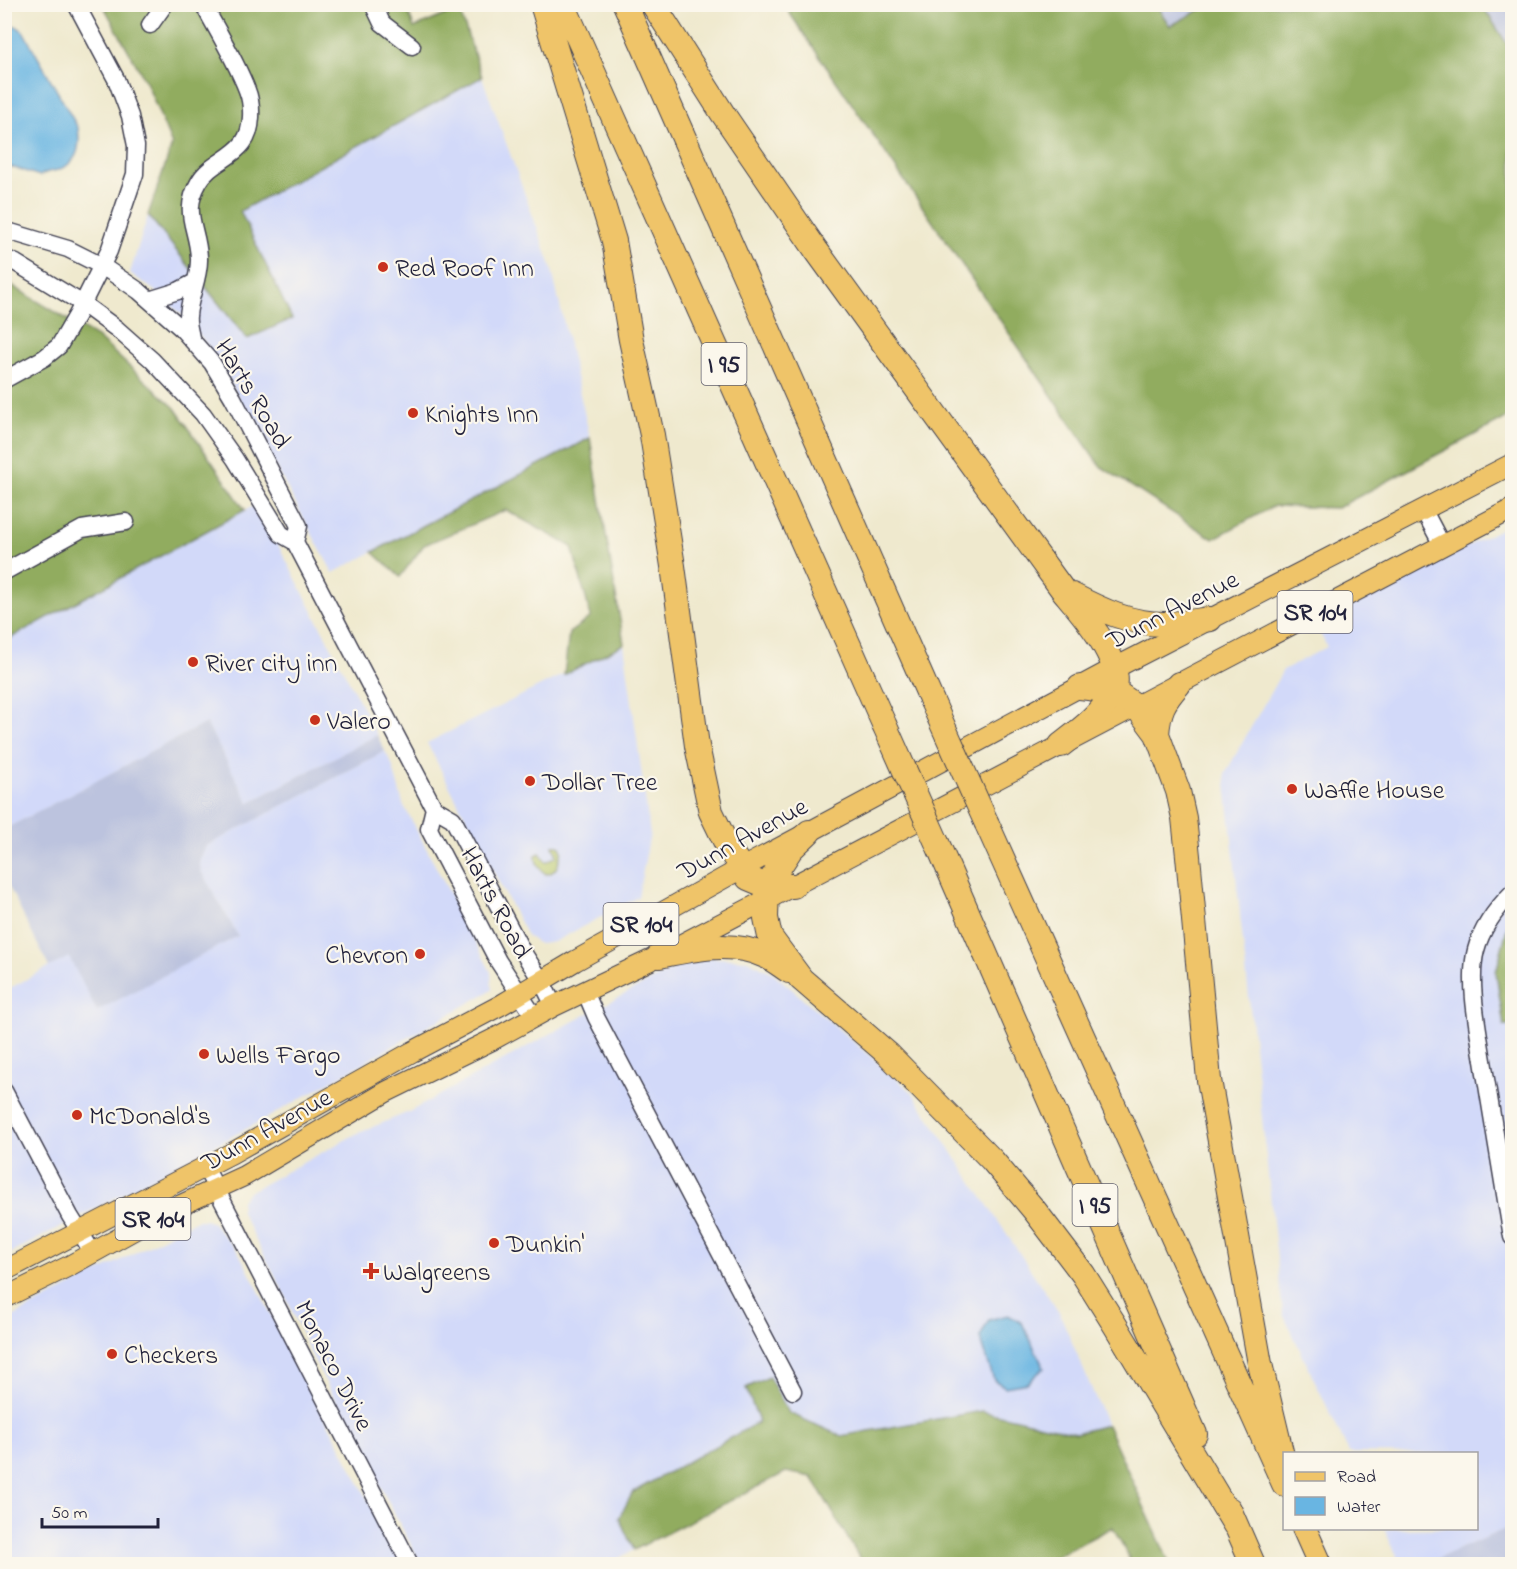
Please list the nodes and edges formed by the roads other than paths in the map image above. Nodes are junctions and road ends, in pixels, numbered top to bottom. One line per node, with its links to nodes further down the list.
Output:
1 (76, 4): 13 (street)
2 (165, 4): 9 (street)
3 (203, 4): 14 (street)
4 (373, 4): 10 (street)
5 (542, 4): 36 (highway)
6 (563, 4): 58 (highway, I 95, bridge)
7 (625, 4): 57 (highway, I 95, bridge)
8 (653, 4): 26 (highway)
9 (150, 25)
10 (412, 46)
11 (4, 230): 13 (street, Harts Road)
12 (4, 258): 16 (street, Harts Road)
13 (102, 266): 15 (street, Harts Road); 16 (street)
14 (195, 282): 15 (street); 17 (street)
15 (149, 300): 17 (street, Harts Road)
16 (83, 304): 18 (street); 23 (street, Harts Road)
17 (191, 339): 23 (street, Harts Road)
18 (4, 380)
19 (1512, 464): 21 (main road, Dunn Avenue / SR 104)
20 (1512, 509): 24 (main road, SR 104)
21 (1424, 511): 24 (street); 27 (main road, Dunn Avenue / SR 104)
22 (126, 522): 25 (street)
23 (295, 542): 34 (street, Harts Road)
24 (1442, 545): 29 (main road, SR 104)
25 (4, 572)
26 (1062, 590): 27 (highway); 28 (highway)
27 (1210, 620): 28 (main road, Dunn Avenue / SR 104)
28 (1114, 680): 30 (highway); 31 (highway); 33 (highway)
29 (1179, 684): 31 (main road, SR 104); 32 (highway)
30 (1080, 687): 35 (main road, Dunn Avenue / SR 104)
31 (1136, 706): 32 (highway); 33 (main road, SR 104)
32 (1157, 734): 56 (highway)
33 (1061, 745): 37 (main road, SR 104)
34 (434, 808): 42 (street, Harts Road); 44 (street, Harts Road)
35 (809, 832): 36 (main road, Dunn Avenue / SR 104); 38 (highway)
36 (741, 868): 38 (highway); 42 (main road, Dunn Avenue / SR 104)
37 (792, 886): 38 (highway)
38 (767, 893): 40 (main road, Dunn Avenue / SR 104); 41 (highway)
39 (1512, 893): 51 (street)
40 (659, 956): 41 (highway); 43 (main road, Dunn Avenue / SR 104)
41 (801, 978): 58 (highway)
42 (542, 982): 44 (main road, Dunn Avenue / SR 104); 45 (street, Harts Road)
43 (585, 991): 45 (main road, Dunn Avenue / SR 104); 55 (street)
44 (519, 994): 46 (street, Harts Road); 48 (main road, Dunn Avenue / SR 104)
45 (554, 1005): 46 (main road, Dunn Avenue / SR 104)
46 (534, 1016): 49 (main road, Dunn Avenue / SR 104)
47 (4, 1091): 50 (street)
48 (205, 1167): 49 (street, Monaco Drive); 50 (main road, Dunn Avenue / SR 104)
49 (215, 1189): 52 (main road, Dunn Avenue / SR 104); 60 (street, Monaco Drive)
50 (80, 1232): 52 (street); 53 (main road, Dunn Avenue / SR 104)
51 (1512, 1237)
52 (93, 1253): 54 (main road, Dunn Avenue / SR 104)
53 (4, 1271)
54 (4, 1298)
55 (793, 1391)
56 (1283, 1460)
57 (1283, 1482)
58 (1235, 1525): 61 (highway, I 95)
59 (1305, 1530): 62 (highway)
60 (410, 1564)
61 (1253, 1564)
62 (1320, 1564)

